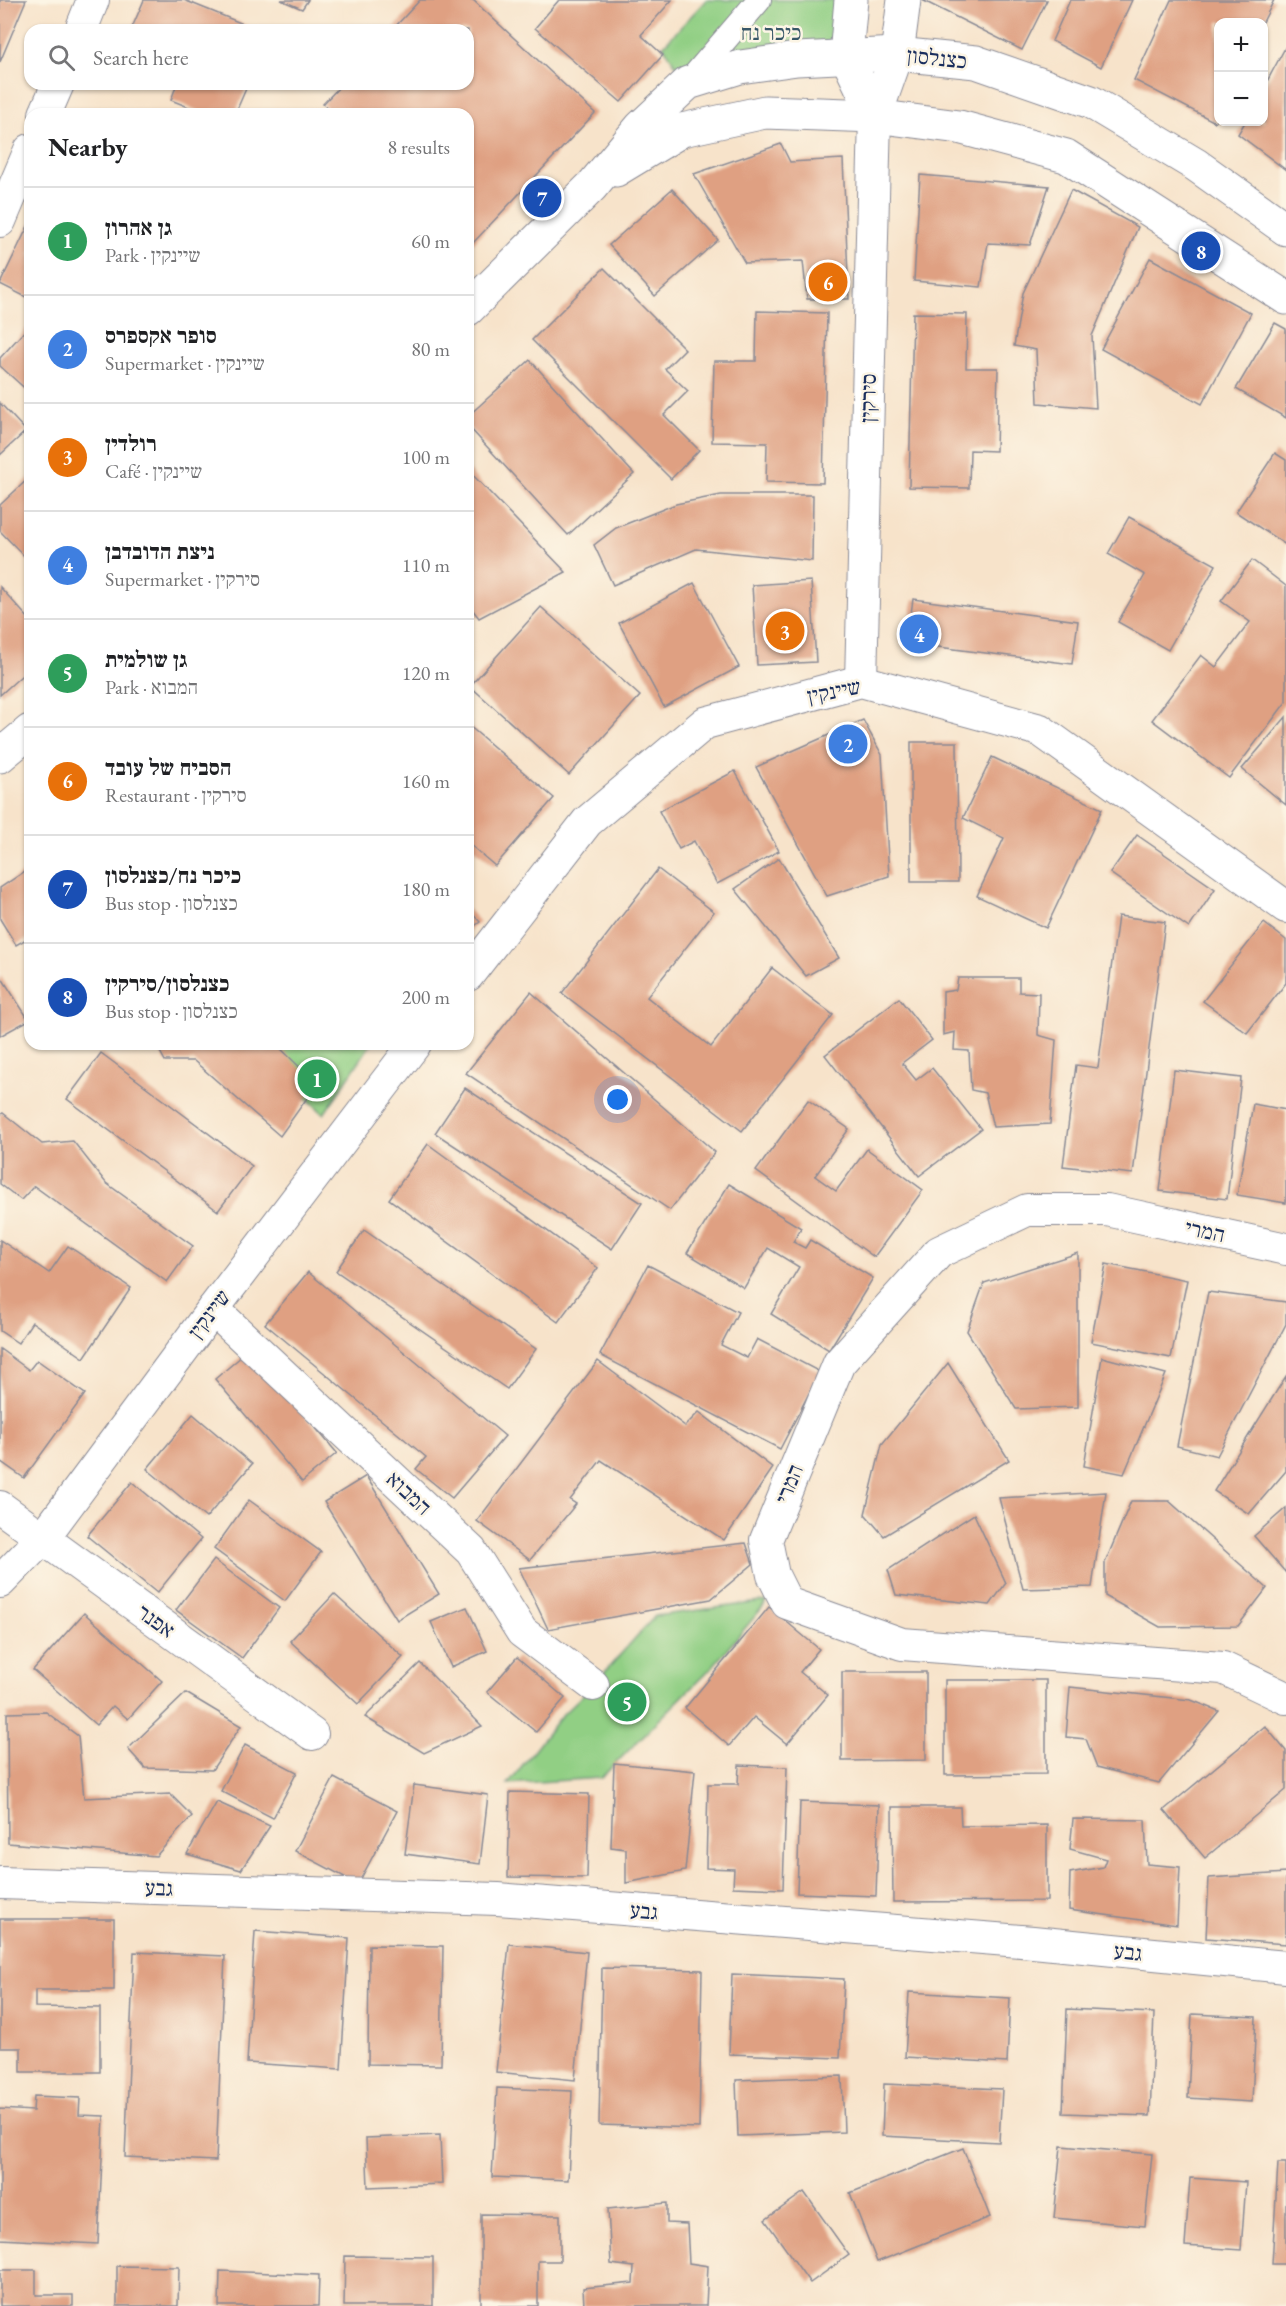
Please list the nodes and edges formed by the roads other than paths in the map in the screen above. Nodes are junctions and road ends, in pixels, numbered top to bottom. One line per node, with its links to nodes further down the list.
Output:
1 (93, 0): 5 (street)
2 (759, 0): 8 (street)
3 (851, 0): 7 (street)
4 (904, 0): 6 (street, סירקין)
5 (83, 24)
6 (897, 54): 7 (street, כצנלסון); 11 (street, סירקין); 15 (street, כצנלסון)
7 (846, 55): 8 (street, כצנלסון); 11 (street, סירקין)
8 (688, 83): 13 (street, כצנלסון)
9 (55, 90): 10 (street)
10 (48, 108)
11 (876, 116): 13 (street, כצנלסון); 16 (street, כצנלסון); 18 (street, סירקין)
12 (24, 164): 14 (street)
13 (592, 186): 17 (street, כצנלסון)
14 (0, 221)
15 (1286, 229)
16 (1286, 298)
17 (474, 303)
18 (861, 681): 21 (street, שיינקין); 22 (street, שיינקין)
19 (24, 736): 20 (street)
20 (0, 756)
21 (1286, 908)
22 (474, 967)
23 (410, 1050): 25 (street, שיינקין)
24 (1286, 1249): 30 (street, המרי)
25 (213, 1309): 27 (street, שיינקין); 29 (street, המבוא)
26 (0, 1507): 27 (street, אפנר)
27 (43, 1539): 28 (street, שיינקין); 31 (street, אפנר)
28 (0, 1582)
29 (593, 1686)
30 (1286, 1698)
31 (312, 1734)
32 (0, 1883): 33 (street, גבע)
33 (1286, 1967)

